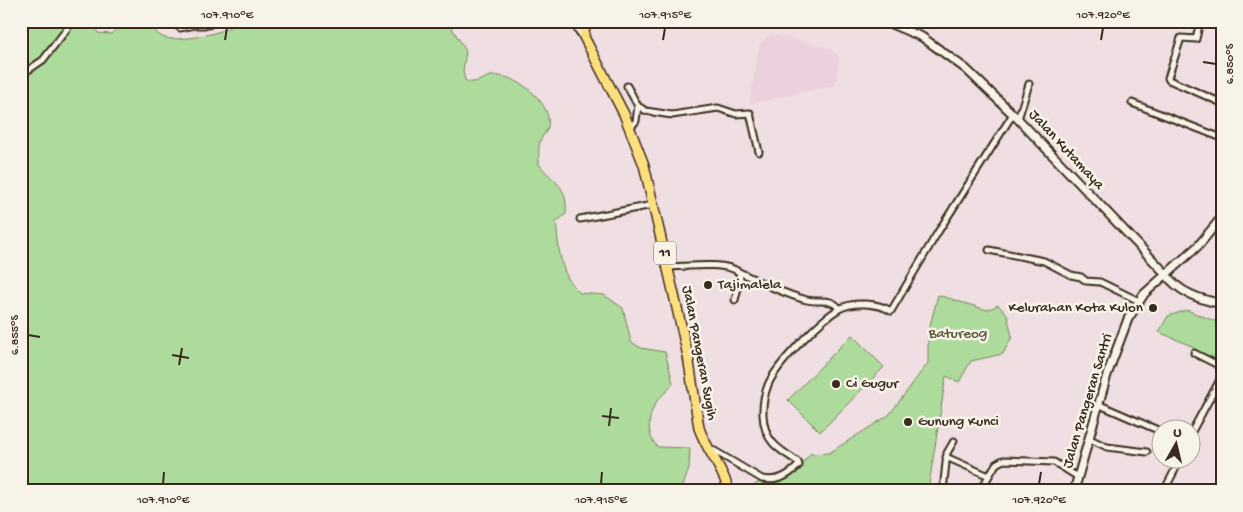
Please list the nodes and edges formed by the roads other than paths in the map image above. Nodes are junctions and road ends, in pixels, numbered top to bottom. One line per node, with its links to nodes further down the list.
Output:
1 (73, 21): 9 (street)
2 (210, 21): 7 (street)
3 (571, 21): 8 (street)
4 (584, 21): 8 (highway, Jalan Pangeran Sugih / 11)
5 (884, 21): 15 (main road, Jalan Kutamaya)
6 (1200, 21): 13 (street)
7 (180, 28)
8 (584, 37): 16 (highway, Jalan Pangeran Sugih / 11)
9 (21, 75)
10 (1028, 84): 15 (street)
11 (627, 86): 14 (street)
12 (1132, 103): 17 (street)
13 (1222, 103)
14 (638, 106): 16 (street); 18 (street)
15 (1016, 117): 25 (main road, Jalan Kutamaya); 29 (street)
16 (630, 127): 19 (highway, Jalan Pangeran Sugih / 11)
17 (1222, 138)
18 (759, 152)
19 (653, 205): 21 (street); 23 (highway, Jalan Pangeran Sugih / 11)
20 (1222, 217): 25 (main road, Jalan Pangeran Santri)
21 (580, 219)
22 (989, 250): 27 (street)
23 (668, 267): 24 (street); 38 (highway, Jalan Pangeran Sugih / 11)
24 (739, 272): 26 (street); 29 (street)
25 (1166, 274): 27 (main road, Jalan Pangeran Santri); 28 (main road, Jalan Kutamaya)
26 (735, 300)
27 (1138, 301): 33 (main road, Jalan Pangeran Santri)
28 (1222, 304)
29 (840, 308): 38 (street)
30 (1194, 353): 31 (street)
31 (1222, 367)
32 (1222, 376): 34 (street)
33 (1100, 405): 35 (street); 36 (main road, Jalan Pangeran Santri)
34 (1198, 420)
35 (1150, 427)
36 (1090, 439): 39 (street); 43 (main road, Jalan Pangeran Santri)
37 (954, 440): 40 (street)
38 (708, 447): 44 (highway, Jalan Pangeran Sugih / 11)
39 (1147, 452)
40 (946, 457): 42 (street); 45 (street)
41 (1175, 470): 48 (street)
42 (989, 476): 43 (street); 46 (street)
43 (1078, 477): 47 (main road, Jalan Pangeran Santri)
44 (729, 491)
45 (943, 491)
46 (980, 491)
47 (1074, 491)
48 (1164, 491)

